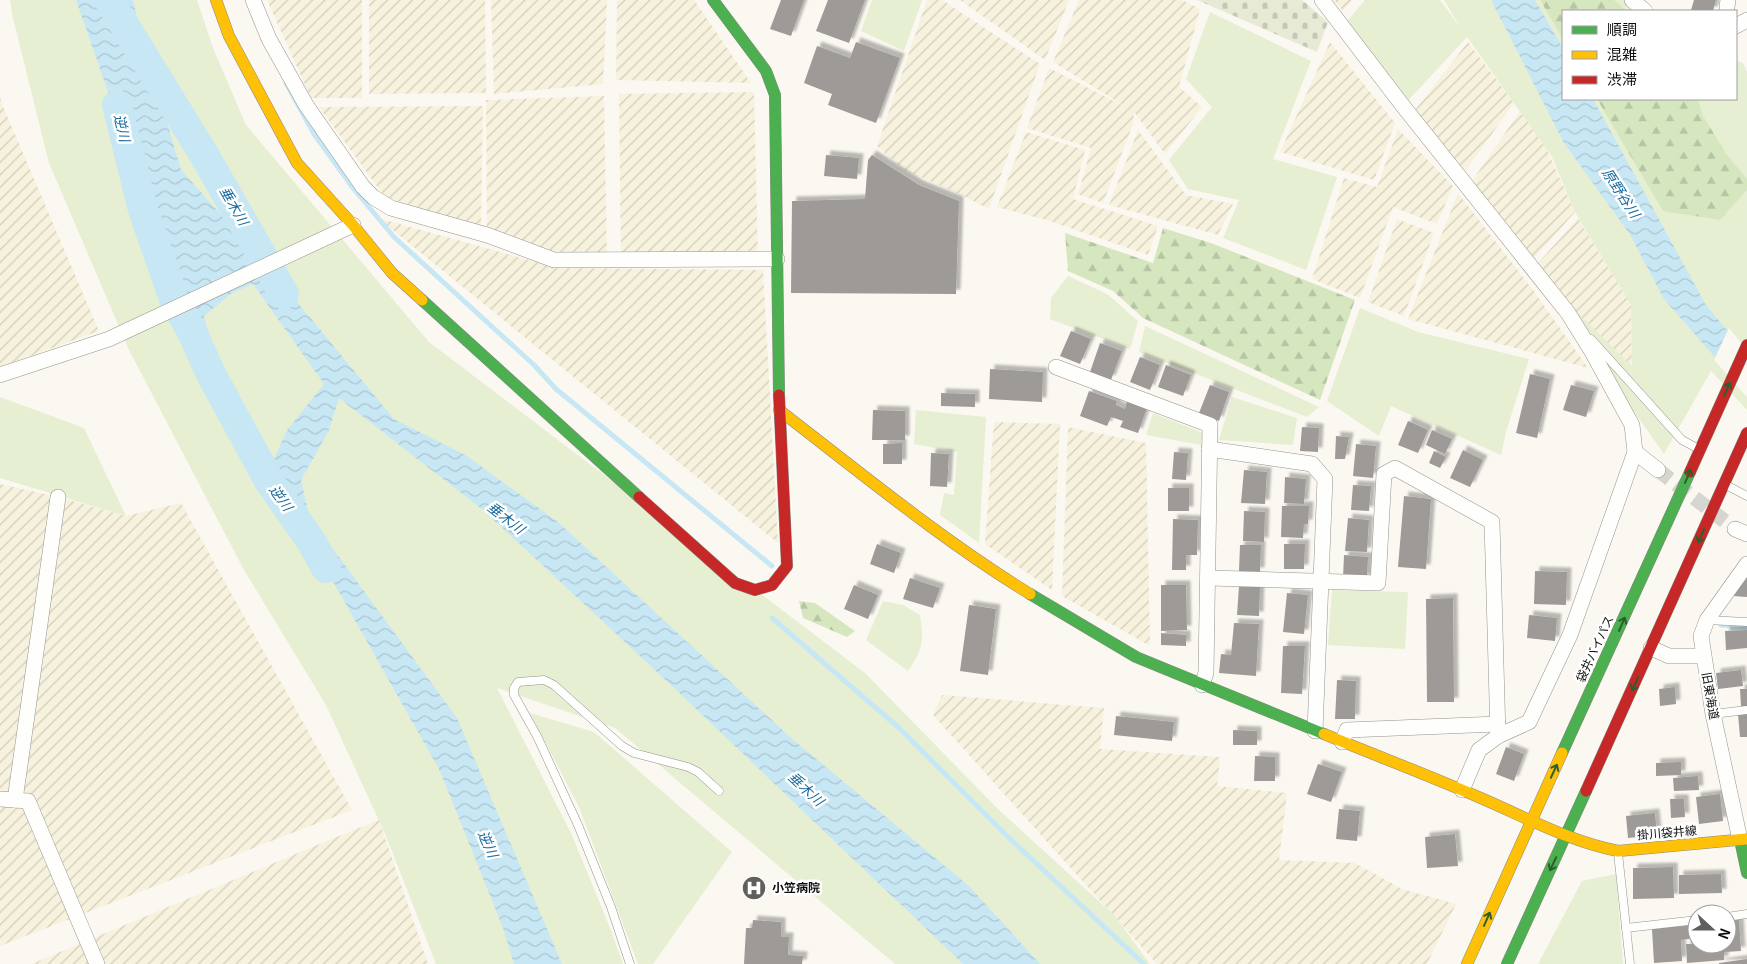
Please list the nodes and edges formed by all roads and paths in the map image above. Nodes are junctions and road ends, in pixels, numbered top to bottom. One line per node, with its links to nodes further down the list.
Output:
1 (216, 0): 7 (main road)
2 (253, 0): 8 (street)
3 (713, 0): 8 (main road)
4 (1632, 0): 6 (street)
5 (1323, 2): 9 (street)
6 (1644, 10)
7 (348, 227): 12 (street); 13 (main road)
8 (777, 259): 13 (main road)
9 (1568, 313): 16 (lane); 17 (street)
10 (1747, 345): 16 (main road, 袋井バイパス, one-way to 10)
11 (1056, 367): 15 (street)
12 (0, 375)
13 (779, 410): 29 (main road, 掛川袋井線)
14 (1747, 433): 19 (main road)
15 (1209, 449): 23 (street); 24 (street)
16 (1700, 449): 38 (main road, 袋井バイパス, one-way to 16)
17 (1635, 452): 18 (street); 32 (street)
18 (1658, 470)
19 (1724, 484): 20 (lane); 27 (main road, one-way to 27)
20 (1747, 496)
21 (58, 497): 37 (street)
22 (1747, 564): 25 (street, 旧東海道)
23 (1209, 578): 24 (street); 29 (street)
24 (1321, 582): 32 (street); 33 (street)
25 (1707, 620): 26 (lane); 28 (street, 旧東海道)
26 (1747, 622)
27 (1651, 648): 28 (street); 39 (main road, one-way to 39)
28 (1703, 656): 31 (street, 旧東海道)
29 (1202, 685): 33 (main road, 掛川袋井線)
30 (1747, 710): 31 (lane)
31 (1713, 714): 40 (street, 旧東海道)
32 (1498, 730): 34 (street); 35 (street)
33 (1315, 731): 34 (main road, 掛川袋井線)
34 (1342, 742): 35 (main road, 掛川袋井線)
35 (1462, 790): 38 (main road, 掛川袋井線)
36 (719, 791): 46 (lane)
37 (7, 799): 45 (street)
38 (1531, 820): 39 (main road, 掛川袋井線); 47 (main road, 袋井バイパス, one-way to 38)
39 (1566, 835): 41 (main road, 掛川袋井線); 48 (main road, one-way to 48)
40 (1743, 839): 41 (main road, 掛川袋井線); 42 (main road)
41 (1618, 851): 44 (lane)
42 (1747, 873)
43 (1687, 921): 44 (lane)
44 (1626, 928): 49 (lane)
45 (97, 964)
46 (630, 964)
47 (1467, 964)
48 (1507, 964)
49 (1630, 964)

